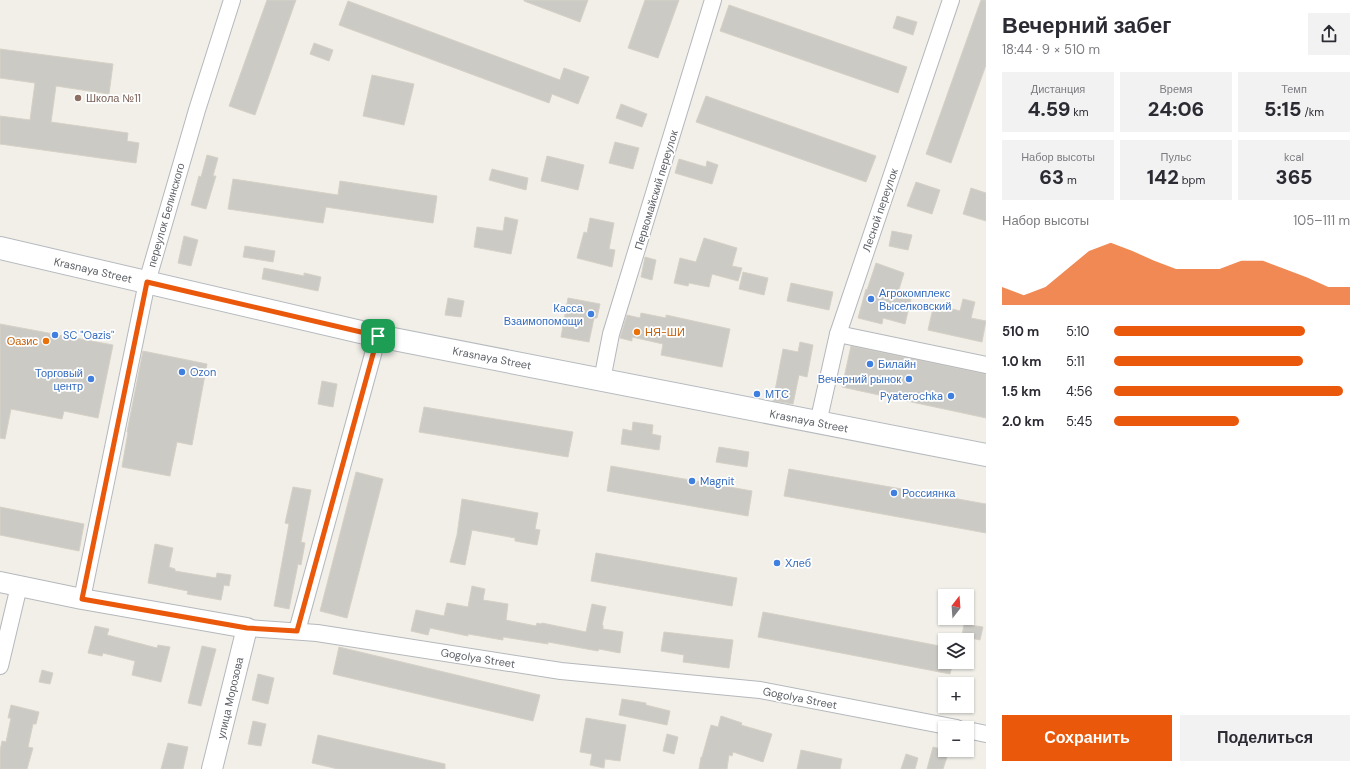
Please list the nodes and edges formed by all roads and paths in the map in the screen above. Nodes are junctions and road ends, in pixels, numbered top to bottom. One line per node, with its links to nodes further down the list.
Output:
1 (232, 0): 5 (street, переулок Белинского)
2 (713, 0): 9 (street, Первомайский переулок)
3 (951, 0): 6 (street, Лесной переулок)
4 (0, 248): 5 (main road, Krasnaya Street)
5 (147, 282): 7 (main road, Krasnaya Street); 13 (street, переулок Белинского)
6 (838, 334): 8 (street); 10 (street, Лесной переулок)
7 (378, 336): 9 (main road, Krasnaya Street); 15 (street)
8 (986, 364)
9 (602, 380): 10 (main road, Krasnaya Street)
10 (818, 423): 11 (main road, Krasnaya Street)
11 (986, 455)
12 (10, 584): 13 (street, Gogolya Street); 16 (street)
13 (82, 599): 14 (street, Gogolya Street)
14 (247, 628): 15 (street, Gogolya Street); 20 (street, улица Морозова)
15 (297, 631): 17 (street, Gogolya Street)
16 (0, 666)
17 (938, 724)
18 (974, 731): 19 (street)
19 (986, 734)
20 (212, 769)

